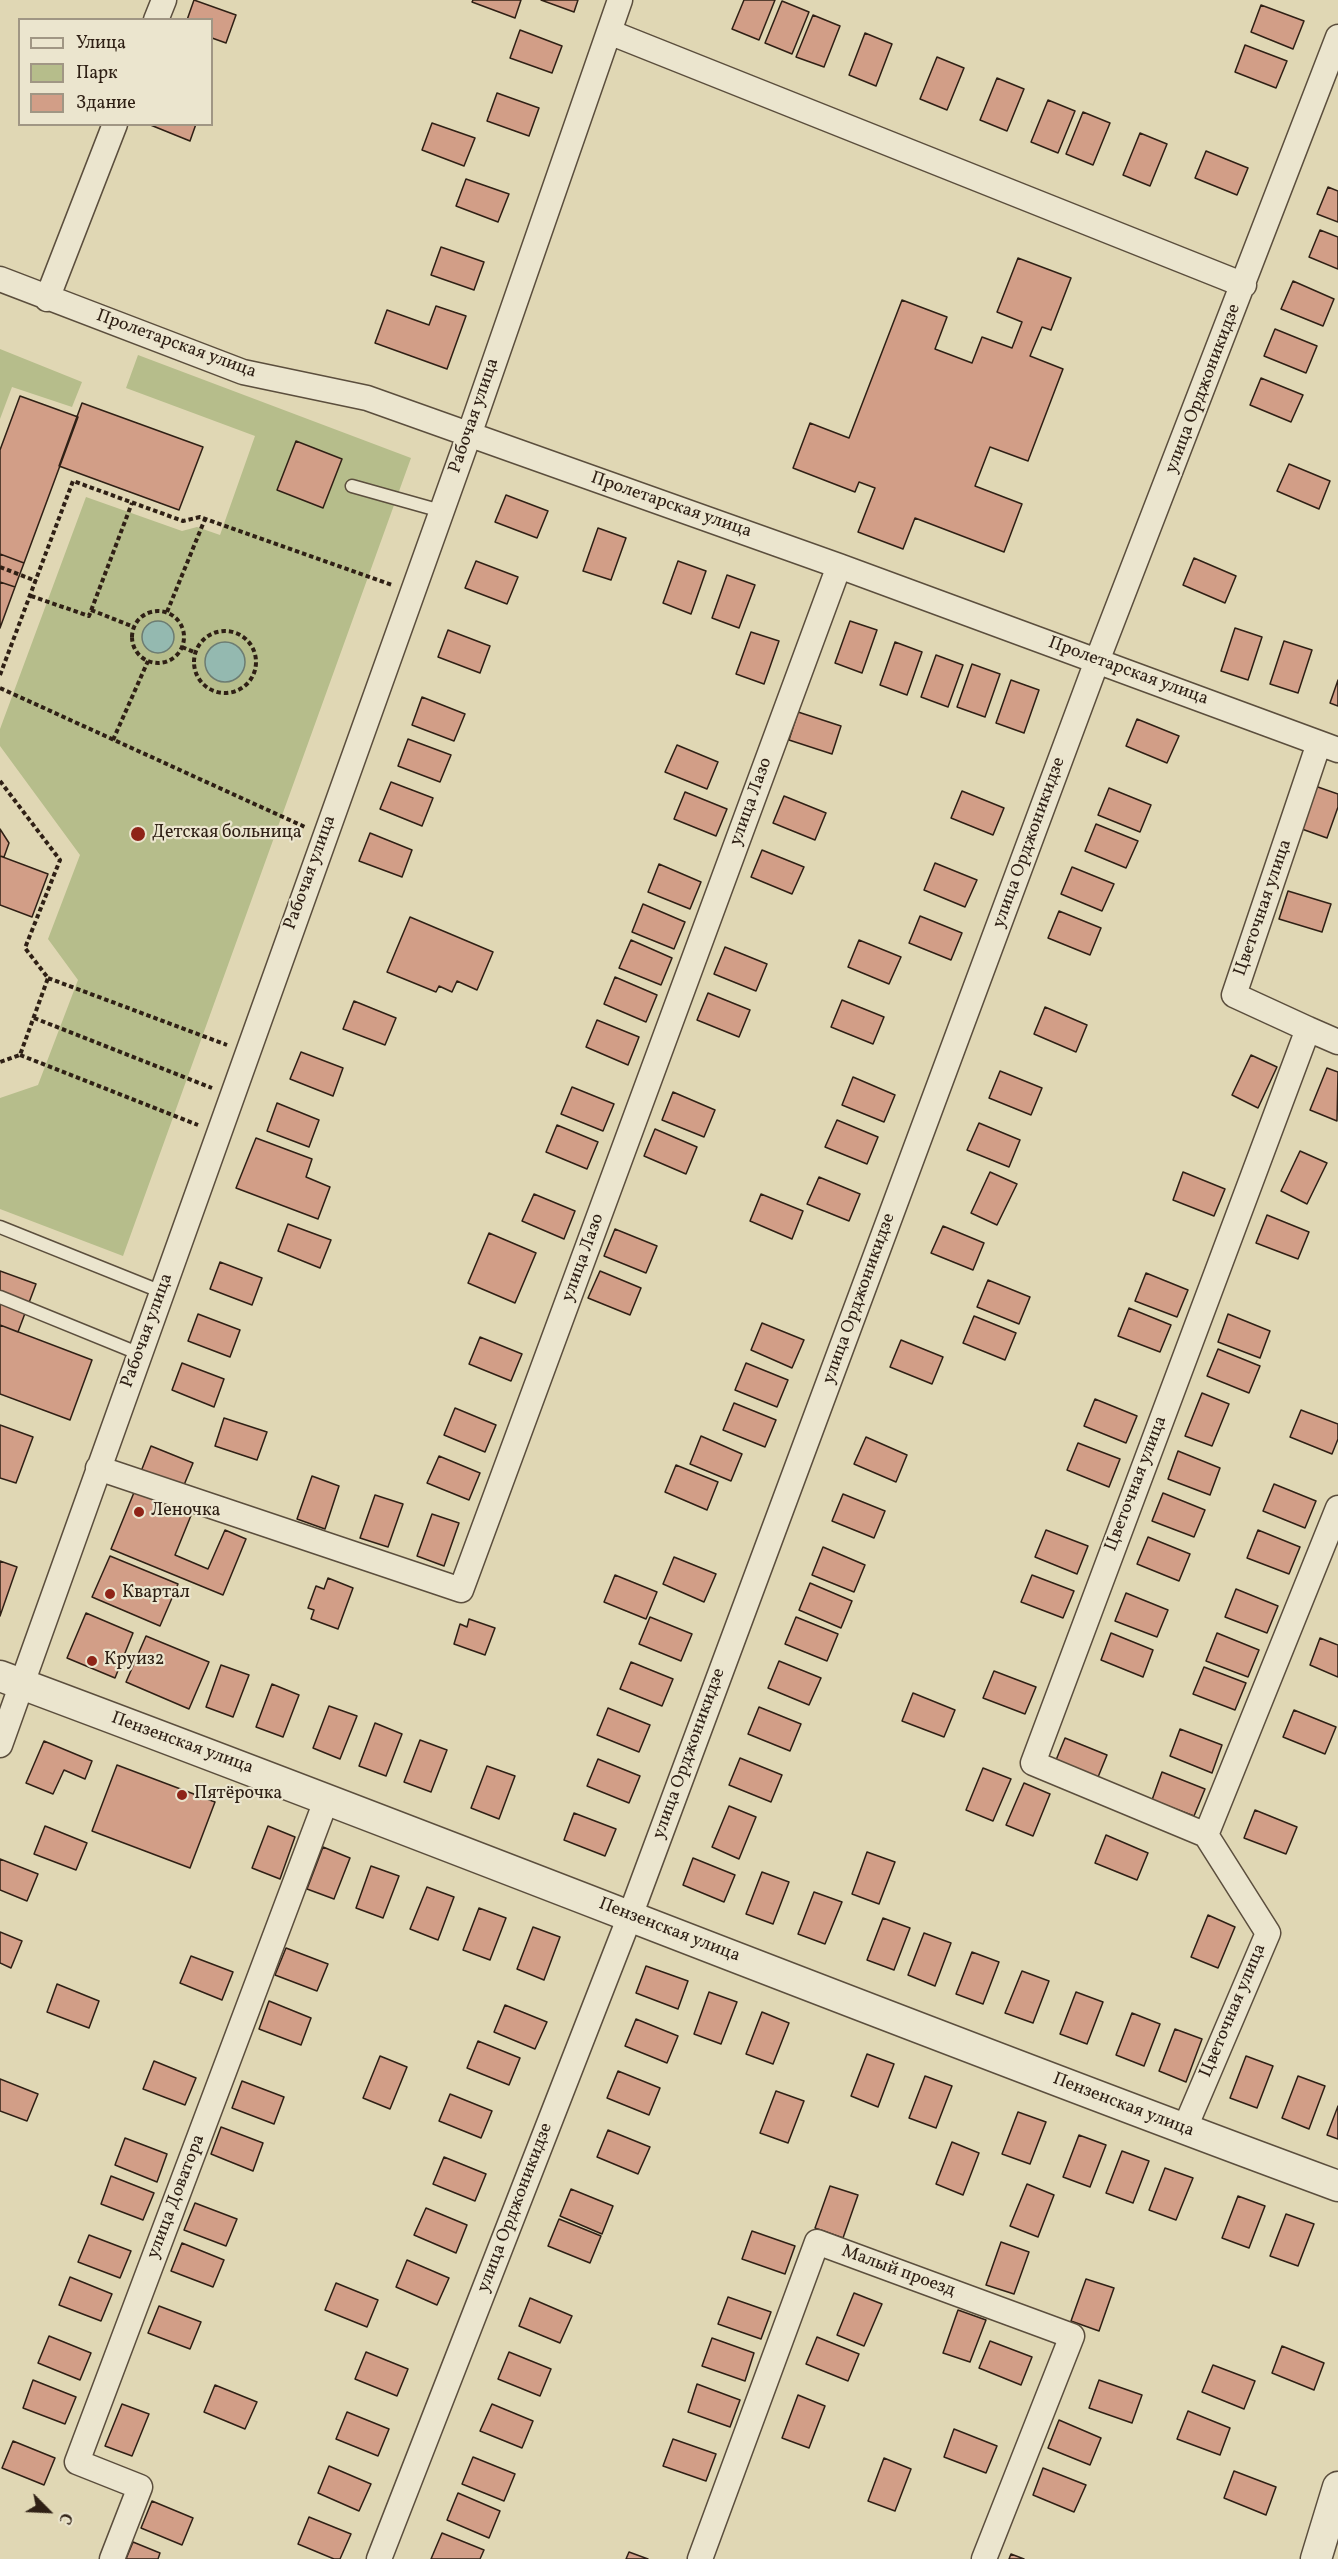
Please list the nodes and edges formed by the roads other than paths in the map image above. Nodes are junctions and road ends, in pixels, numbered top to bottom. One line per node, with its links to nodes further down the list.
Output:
1 (164, 0): 3 (street)
2 (620, 0): 4 (street, Рабочая улица)
3 (157, 18)
4 (609, 32): 8 (street); 10 (street, Рабочая улица)
5 (1338, 37): 8 (street, улица Орджоникидзе)
6 (114, 126): 9 (street)
7 (0, 279): 9 (street, Пролетарская улица)
8 (1244, 285): 14 (street, улица Орджоникидзе)
9 (47, 299): 10 (street, Пролетарская улица)
10 (469, 435): 12 (street, Рабочая улица); 13 (street, Пролетарская улица)
11 (352, 486): 12 (lane)
12 (441, 511): 19 (street, Рабочая улица)
13 (840, 566): 14 (street, Пролетарская улица); 22 (street, улица Лазо)
14 (1097, 661): 15 (street, Пролетарская улица); 28 (street, улица Орджоникидзе)
15 (1329, 746): 16 (street, Цветочная улица)
16 (1308, 1029): 17 (street, Цветочная улица); 27 (street, Цветочная улица)
17 (1338, 1042)
18 (0, 1227): 19 (lane)
19 (162, 1292): 21 (street, Рабочая улица)
20 (0, 1297): 21 (lane)
21 (140, 1354): 22 (street, Рабочая улица)
22 (98, 1468): 24 (street, Рабочая улица)
23 (1338, 1508): 27 (street)
24 (10, 1680): 25 (street, Рабочая улица); 26 (street, Пензенская улица)
25 (0, 1745)
26 (327, 1798): 28 (street, Пензенская улица); 32 (street, улица Доватора)
27 (1206, 1835): 29 (street, Цветочная улица)
28 (630, 1916): 29 (street, Пензенская улица); 33 (street, улица Орджоникидзе)
29 (1184, 2130): 30 (street, Пензенская улица)
30 (1338, 2186)
31 (1338, 2487): 36 (street)
32 (112, 2559)
33 (380, 2559)
34 (700, 2559): 35 (street, Малый проезд)
35 (984, 2559)
36 (1316, 2559)

